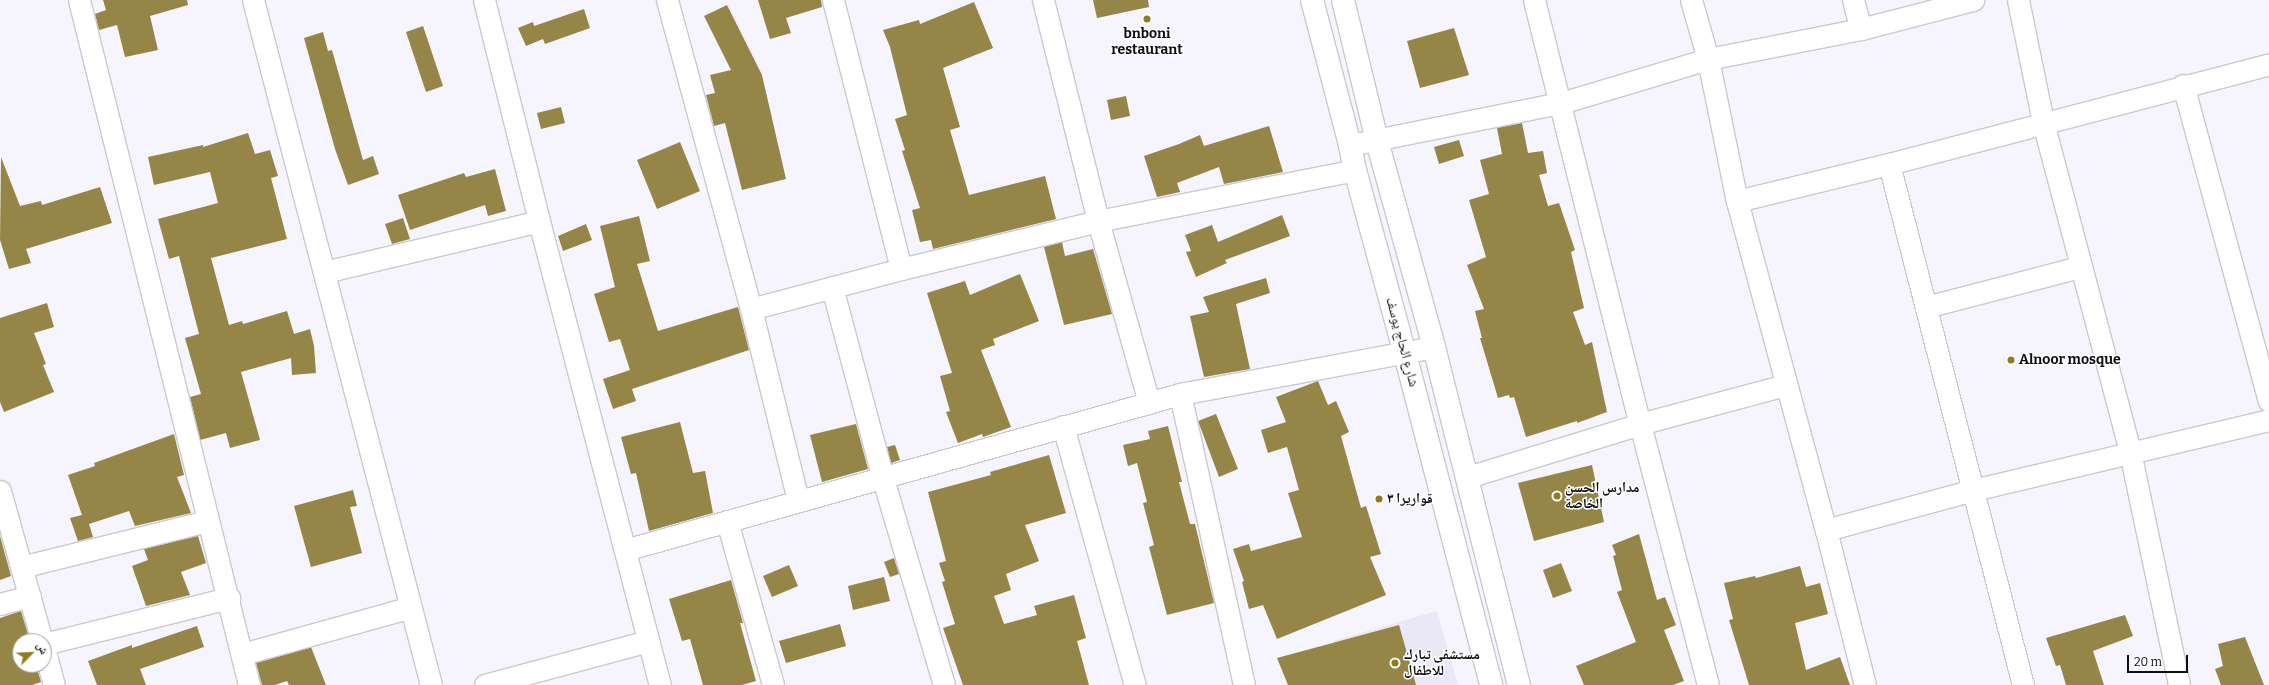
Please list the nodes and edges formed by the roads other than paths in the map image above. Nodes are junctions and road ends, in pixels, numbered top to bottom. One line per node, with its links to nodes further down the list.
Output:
1 (79, 0): 48 (street)
2 (254, 0): 29 (street)
3 (484, 0): 25 (street)
4 (667, 0): 32 (street)
5 (833, 0): 28 (street)
6 (1043, 0): 26 (street)
7 (1312, 0): 21 (main road, شارع الحاج يوسف)
8 (1343, 0): 20 (main road, شارع الحاج يوسف)
9 (1534, 0): 18 (street)
10 (1691, 0): 15 (street)
11 (1853, 0): 14 (street)
12 (1972, 0): 14 (street)
13 (2018, 0): 19 (street)
14 (1861, 28): 15 (street)
15 (1708, 59): 18 (street); 24 (street)
16 (2269, 64): 17 (street)
17 (2183, 85): 19 (street); 37 (street)
18 (1561, 103): 20 (street); 40 (street)
19 (2043, 122): 22 (street); 27 (street)
20 (1377, 141): 21 (street); 33 (main road, شارع الحاج يوسف)
21 (1350, 145): 23 (main road, شارع الحاج يوسف)
22 (1889, 164): 24 (street); 31 (street)
23 (1355, 170): 26 (street); 34 (main road, شارع الحاج يوسف)
24 (1738, 201): 35 (street)
25 (539, 221): 29 (street); 51 (street)
26 (1098, 221): 28 (street); 38 (street)
27 (2080, 267): 31 (street); 42 (street)
28 (901, 269): 30 (street)
29 (324, 272): 56 (street)
30 (832, 287): 32 (street); 44 (street)
31 (1926, 307): 45 (street)
32 (751, 309): 47 (street)
33 (1434, 347): 34 (street); 43 (main road, شارع الحاج يوسف)
34 (1405, 354): 36 (street); 63 (main road, شارع الحاج يوسف)
35 (1786, 385): 40 (street); 50 (street)
36 (1180, 394): 38 (street); 72 (street)
37 (2269, 401)
38 (1149, 403): 41 (street)
39 (2269, 420): 42 (street)
40 (1640, 424): 43 (street); 73 (street)
41 (1063, 426): 44 (street); 71 (street)
42 (2130, 452): 45 (street); 76 (street)
43 (1468, 477): 62 (main road, شارع الحاج يوسف)
44 (884, 478): 47 (street); 70 (street)
45 (1973, 490): 50 (street); 75 (street)
46 (0, 492): 52 (street)
47 (798, 501): 49 (street)
48 (207, 521): 52 (street); 54 (street)
49 (727, 521): 51 (street); 69 (street)
50 (1826, 530): 74 (street)
51 (625, 550): 58 (street)
52 (21, 567): 53 (street)
53 (30, 596): 55 (street); 57 (street)
54 (229, 598): 59 (street); 60 (street)
55 (0, 604)
56 (411, 608): 60 (street); 66 (street)
57 (40, 633)
58 (648, 641): 67 (street); 68 (street)
59 (52, 642)
60 (242, 654): 65 (street)
61 (51, 673): 64 (street)
62 (1517, 678): 63 (main road)
63 (1485, 683)
64 (54, 685)
65 (249, 685)
66 (432, 685)
67 (485, 685)
68 (660, 685)
69 (773, 685)
70 (944, 685)
71 (1135, 685)
72 (1244, 685)
73 (1708, 685)
74 (1865, 685)
75 (2023, 685)
76 (2179, 685)

